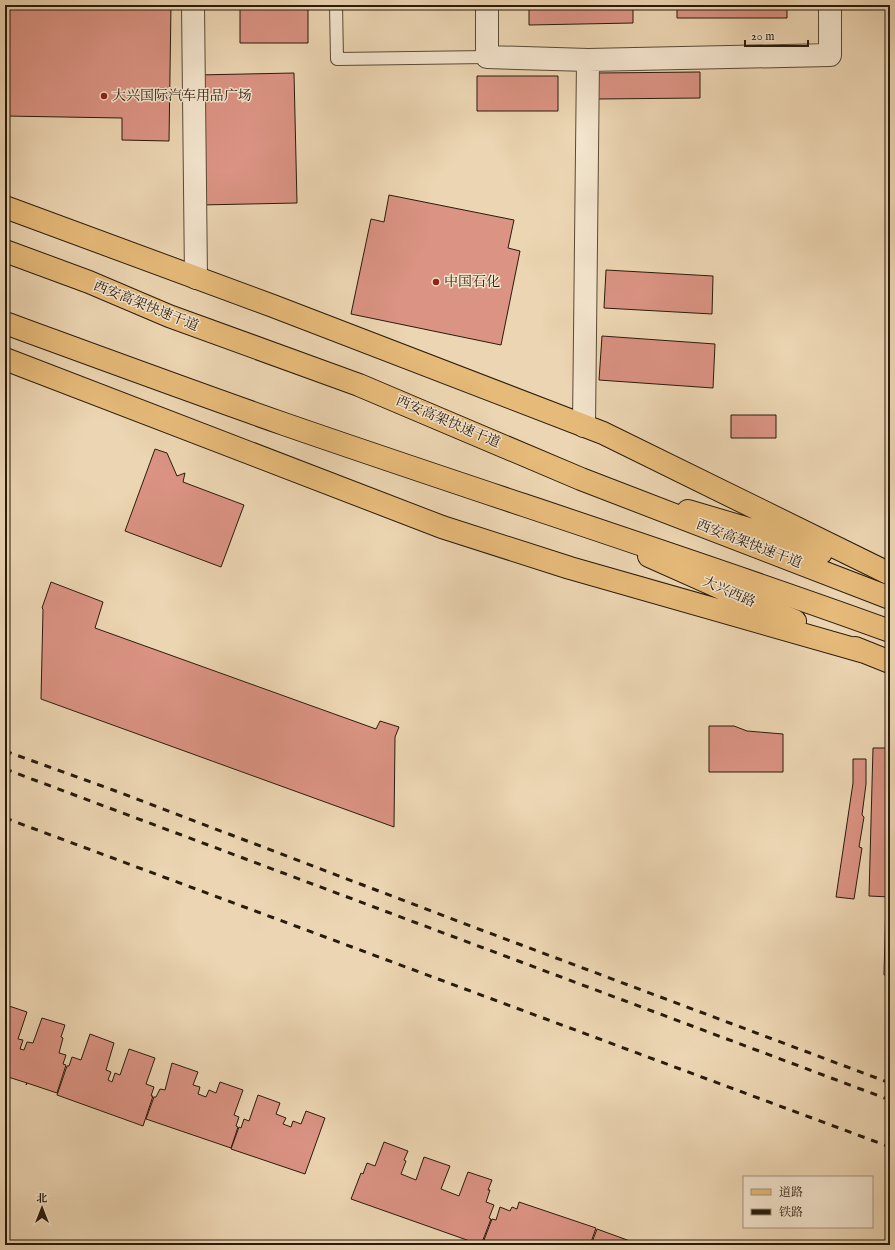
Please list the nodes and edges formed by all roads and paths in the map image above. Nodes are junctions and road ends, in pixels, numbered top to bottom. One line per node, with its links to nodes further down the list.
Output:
1 (193, 5): 9 (street)
2 (336, 5): 5 (lane)
3 (487, 5): 5 (street)
4 (830, 5): 6 (street)
5 (487, 57): 6 (street)
6 (588, 60): 12 (street)
7 (5, 208): 9 (main road)
8 (5, 251): 13 (main road, 西安高架快速干道)
9 (196, 278): 12 (main road)
10 (5, 323): 14 (main road)
11 (5, 359): 18 (main road)
12 (584, 426): 15 (main road)
13 (581, 479): 15 (main road); 16 (main road, 西安高架快速干道)
14 (569, 520): 17 (main road); 18 (main road, 大兴西路)
15 (890, 575)
16 (890, 598)
17 (890, 631)
18 (868, 653): 19 (main road, 大兴西路)
19 (890, 662)

